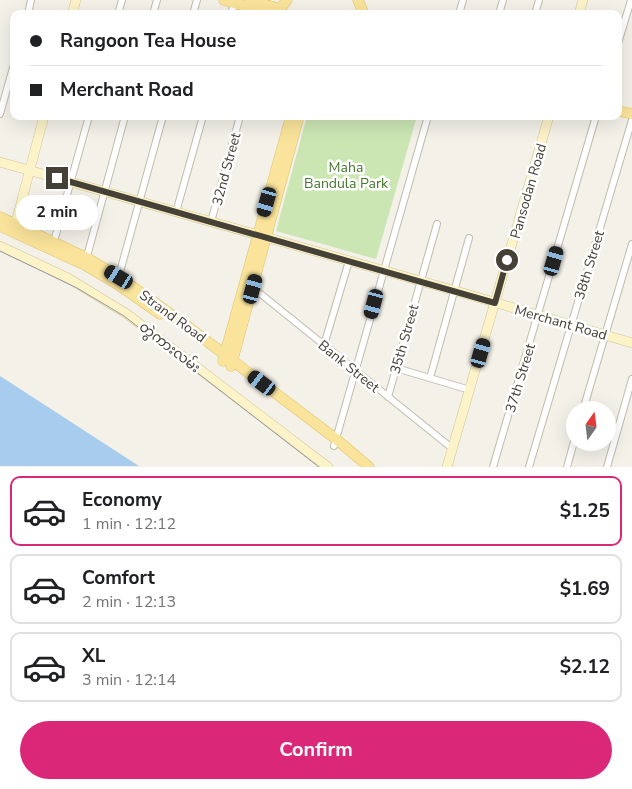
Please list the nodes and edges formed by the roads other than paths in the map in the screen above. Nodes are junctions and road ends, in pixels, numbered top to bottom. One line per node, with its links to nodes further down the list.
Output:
1 (224, 0): 5 (main road)
2 (249, 0): 6 (main road)
3 (287, 0): 6 (main road)
4 (631, 0): 7 (street)
5 (235, 2): 6 (main road)
6 (273, 10)
7 (622, 30)
8 (10, 78): 9 (street)
9 (0, 114)
10 (43, 120): 23 (main road)
11 (88, 120): 24 (street)
12 (124, 120): 25 (street)
13 (162, 120): 26 (street)
14 (202, 120): 27 (street)
15 (239, 120): 29 (street, 32nd Street)
16 (290, 120): 33 (main road)
17 (299, 120): 33 (main road)
18 (427, 120): 40 (street)
19 (548, 120): 45 (main road, Pansodan Road)
20 (595, 120): 46 (street, 37th Street)
21 (632, 120): 47 (street, 38th Street)
22 (0, 162): 23 (main road, Merchant Road)
23 (30, 170): 24 (main road, Merchant Road); 32 (main road)
24 (70, 182): 25 (main road, Merchant Road); 37 (street)
25 (104, 191): 26 (main road, Merchant Road); 39 (street)
26 (139, 201): 27 (main road, Merchant Road); 41 (street)
27 (176, 212): 29 (main road, Merchant Road)
28 (0, 217): 32 (main road, Strand Road)
29 (211, 222): 33 (main road, Merchant Road)
30 (437, 224): 42 (street, 35th Street)
31 (0, 226): 32 (main road, Strand Road)
32 (14, 229): 37 (main road, Strand Road)
33 (262, 236): 38 (main road, Merchant Road); 43 (main road)
34 (469, 238): 44 (street)
35 (632, 244): 48 (street)
36 (0, 246): 62 (main road, တွဲကားလမ်း)
37 (53, 246): 39 (main road, Strand Road)
38 (349, 261): 40 (main road, Merchant Road); 50 (street)
39 (86, 262): 41 (main road, Strand Road)
40 (383, 271): 42 (main road, Merchant Road); 53 (street)
41 (118, 281): 51 (main road, Strand Road)
42 (421, 282): 44 (main road, Merchant Road); 52 (street, 35th Street)
43 (248, 288): 50 (street, Bank Street); 51 (main road); 51 (main road)
44 (454, 291): 45 (main road, Merchant Road); 54 (street)
45 (495, 303): 46 (main road, Merchant Road); 56 (main road, Pansodan Road)
46 (538, 316): 47 (main road, Merchant Road); 66 (street, 37th Street)
47 (571, 325): 48 (main road, Merchant Road); 67 (street, 38th Street)
48 (606, 336): 49 (main road, Merchant Road); 58 (street)
49 (632, 343)
50 (324, 345): 53 (street, Bank Street)
51 (228, 361): 59 (main road, Strand Road)
52 (396, 368): 54 (street); 57 (street, 35th Street)
53 (356, 371): 57 (street, Bank Street); 59 (street)
54 (430, 378): 56 (street)
55 (632, 379): 69 (street)
56 (470, 390): 60 (main road, Pansodan Road)
57 (388, 396): 60 (street, Bank Street)
58 (586, 401)
59 (335, 443): 63 (main road, Strand Road); 64 (main road, Strand Road)
60 (453, 449): 65 (main road, Pansodan Road)
61 (571, 451): 68 (street)
62 (328, 466)
63 (360, 466)
64 (369, 466)
65 (447, 466)
66 (493, 466)
67 (529, 466)
68 (567, 466)
69 (607, 466)

